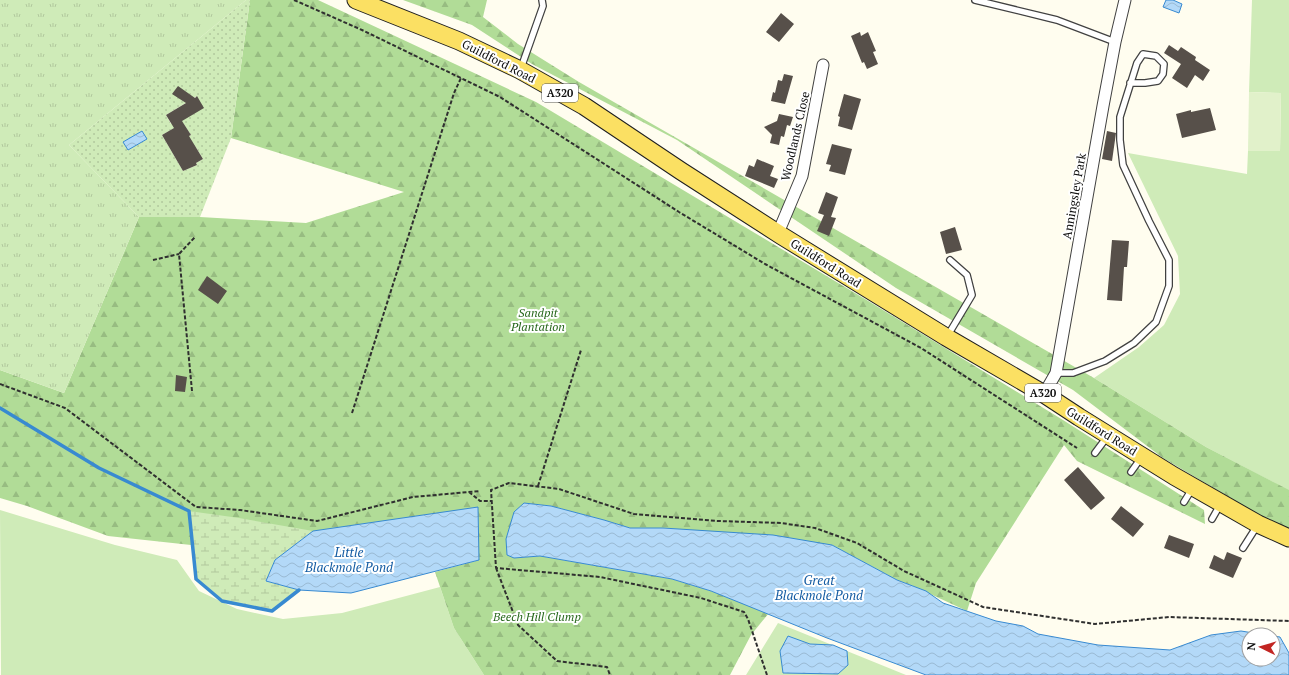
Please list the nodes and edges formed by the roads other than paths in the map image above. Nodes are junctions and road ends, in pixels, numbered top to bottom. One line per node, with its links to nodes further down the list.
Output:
1 (356, 0): 7 (main road, Guildford Road / A320)
2 (542, 0): 7 (lane)
3 (975, 0): 5 (lane)
4 (1125, 0): 5 (street, Anningsley Park)
5 (1115, 42): 12 (street, Anningsley Park)
6 (823, 65): 9 (street, Woodlands Close)
7 (520, 70): 9 (main road, Guildford Road / A320)
8 (1130, 83): 8 (lane); 12 (lane)
9 (778, 233): 11 (main road, Guildford Road / A320)
10 (950, 260): 11 (lane)
11 (946, 337): 13 (main road, Guildford Road / A320)
12 (1056, 373): 13 (street, Anningsley Park)
13 (1044, 394): 14 (main road, Guildford Road / A320)
14 (1109, 435): 15 (lane); 16 (main road, Guildford Road / A320)
15 (1094, 453)
16 (1142, 456): 17 (lane); 18 (main road, Guildford Road / A320)
17 (1132, 472)
18 (1193, 487): 19 (lane); 20 (main road, Guildford Road / A320)
19 (1184, 502)
20 (1221, 503): 21 (lane); 22 (main road, Guildford Road / A320)
21 (1212, 519)
22 (1258, 524): 23 (main road, Guildford Road / A320); 24 (lane)
23 (1289, 538)
24 (1243, 548)

